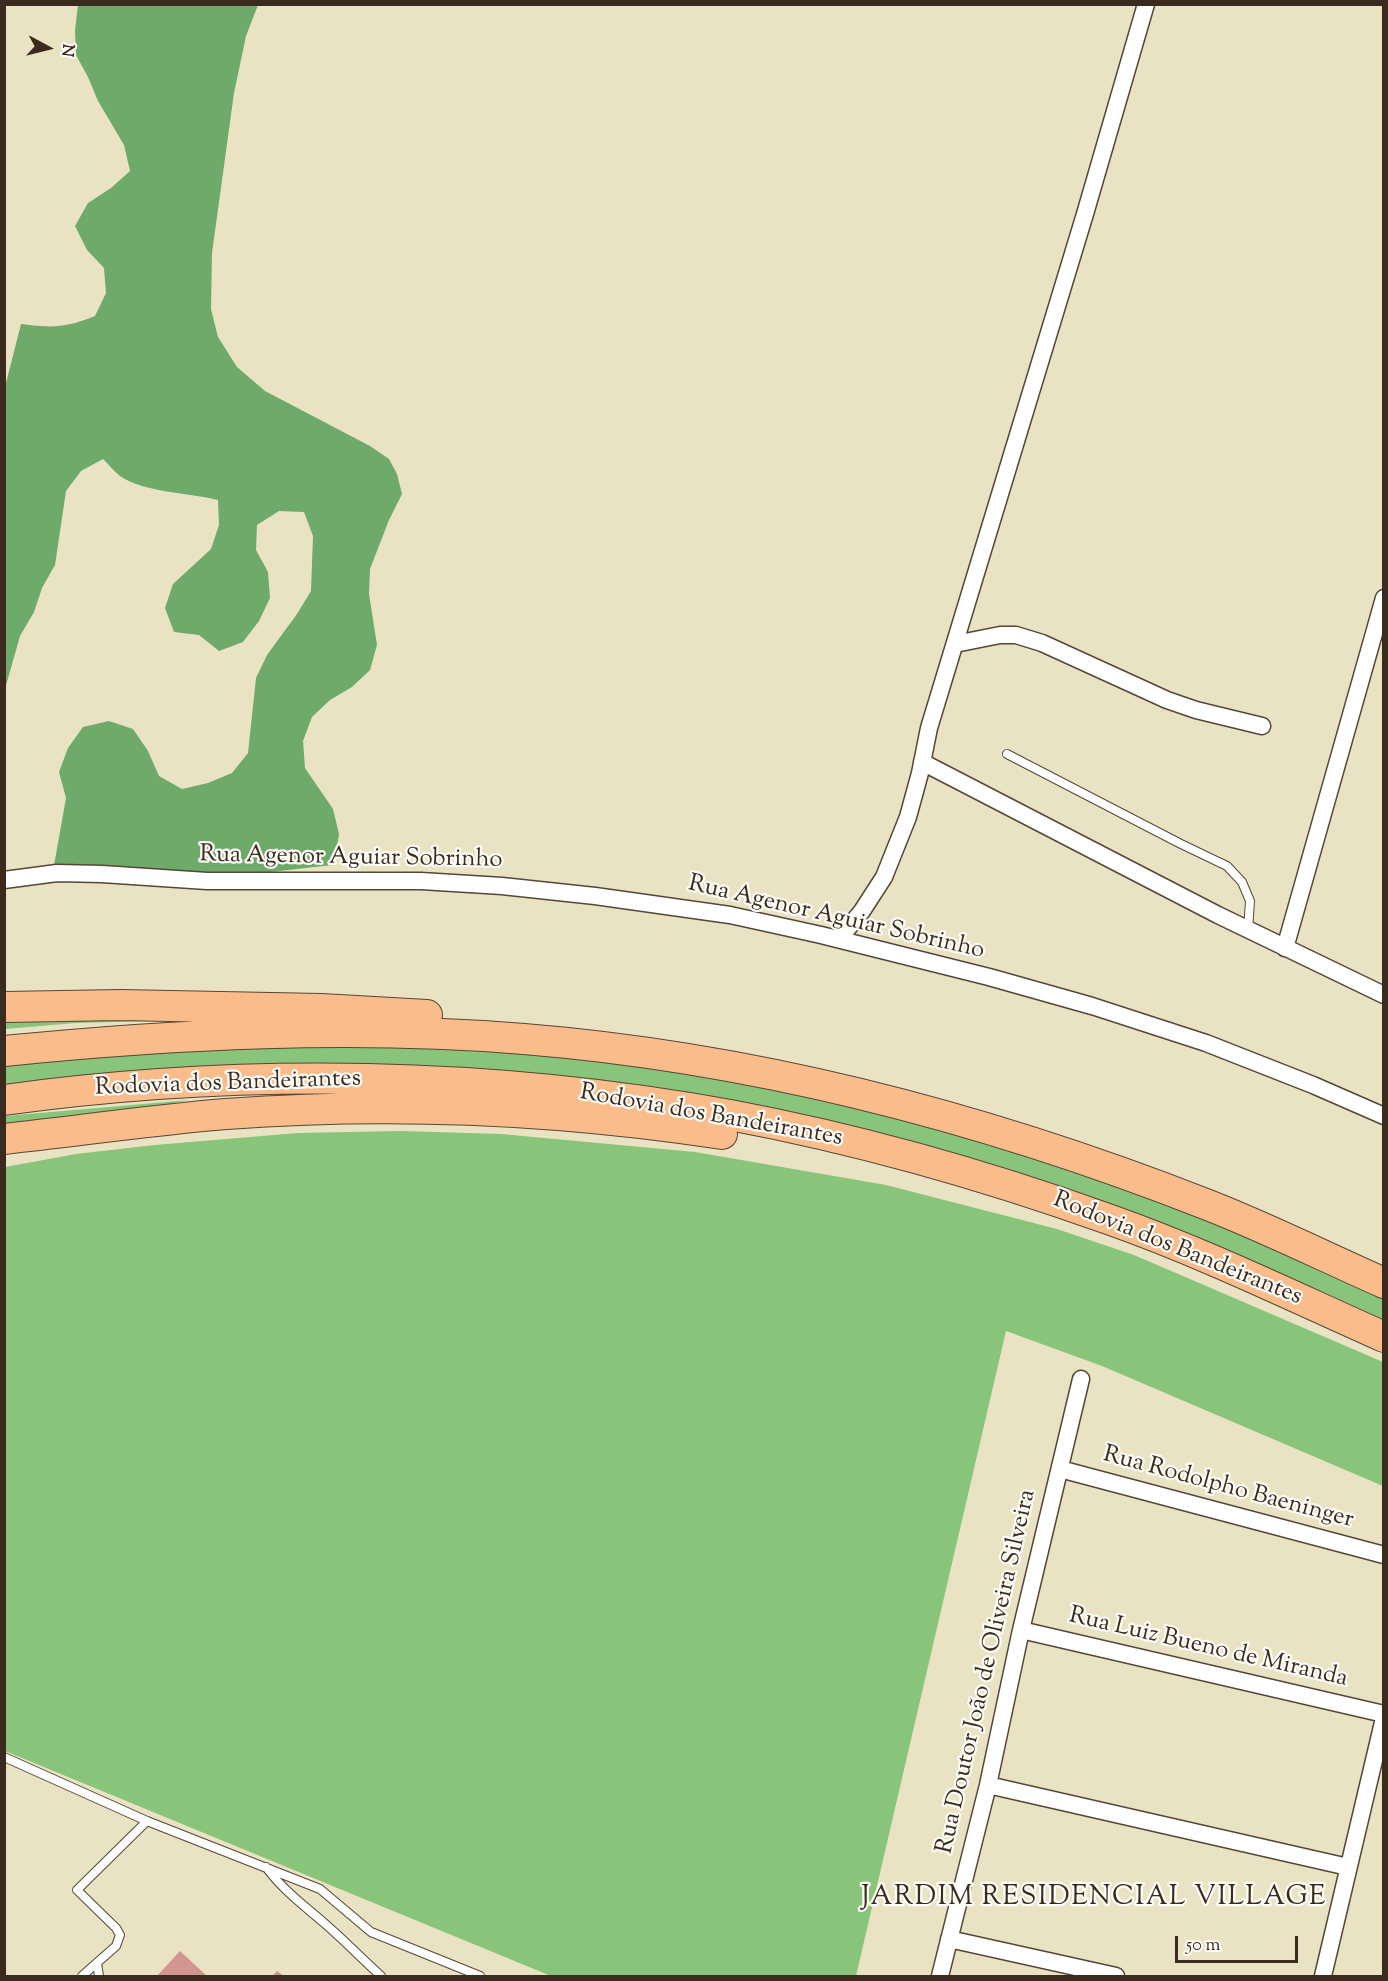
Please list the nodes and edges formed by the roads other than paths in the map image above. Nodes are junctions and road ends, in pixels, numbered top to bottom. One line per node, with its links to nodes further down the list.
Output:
1 (1146, 4): 3 (street)
2 (1383, 598): 10 (street)
3 (955, 644): 4 (street); 6 (street)
4 (1262, 726)
5 (1007, 754): 8 (lane)
6 (922, 762): 8 (street); 9 (street)
7 (4, 880): 9 (street, Rua Agenor Aguiar Sobrinho)
8 (1248, 930): 10 (street)
9 (839, 939): 16 (street, Rua Agenor Aguiar Sobrinho)
10 (1285, 948): 12 (street)
11 (1383, 976): 12 (street)
12 (1379, 993)
13 (4, 1007): 19 (highway)
14 (4, 1051): 19 (highway, Rodovia dos Bandeirantes)
15 (4, 1100): 22 (highway, Rodovia dos Bandeirantes)
16 (1383, 1116)
17 (106, 1128): 18 (highway); 20 (highway); 23 (highway)
18 (4, 1138)
19 (1043, 1147): 21 (highway, Rodovia dos Bandeirantes)
20 (4, 1154)
21 (1383, 1283)
22 (1383, 1337)
23 (1383, 1350)
24 (1081, 1379): 25 (street, Rua Doutor João de Oliveira Silveira)
25 (1060, 1469): 26 (street, Rua Rodolpho Baeninger); 27 (street, Rua Doutor João de Oliveira Silveira)
26 (1383, 1555)
27 (1022, 1630): 28 (street, Rua Luiz Bueno de Miranda); 30 (street, Rua Doutor João de Oliveira Silveira)
28 (1383, 1716): 33 (street)
29 (4, 1757): 31 (lane)
30 (988, 1785): 33 (street); 34 (street, Rua Doutor João de Oliveira Silveira)
31 (147, 1821): 32 (lane); 35 (lane)
32 (266, 1866): 38 (lane); 39 (lane)
33 (1348, 1867): 42 (street)
34 (949, 1939): 40 (street, Rua Doutor João de Oliveira Silveira); 41 (street)
35 (97, 1963): 36 (lane); 37 (lane)
36 (82, 1977)
37 (99, 1977)
38 (381, 1977)
39 (480, 1977)
40 (940, 1977)
41 (1116, 1977)
42 (1323, 1977)

